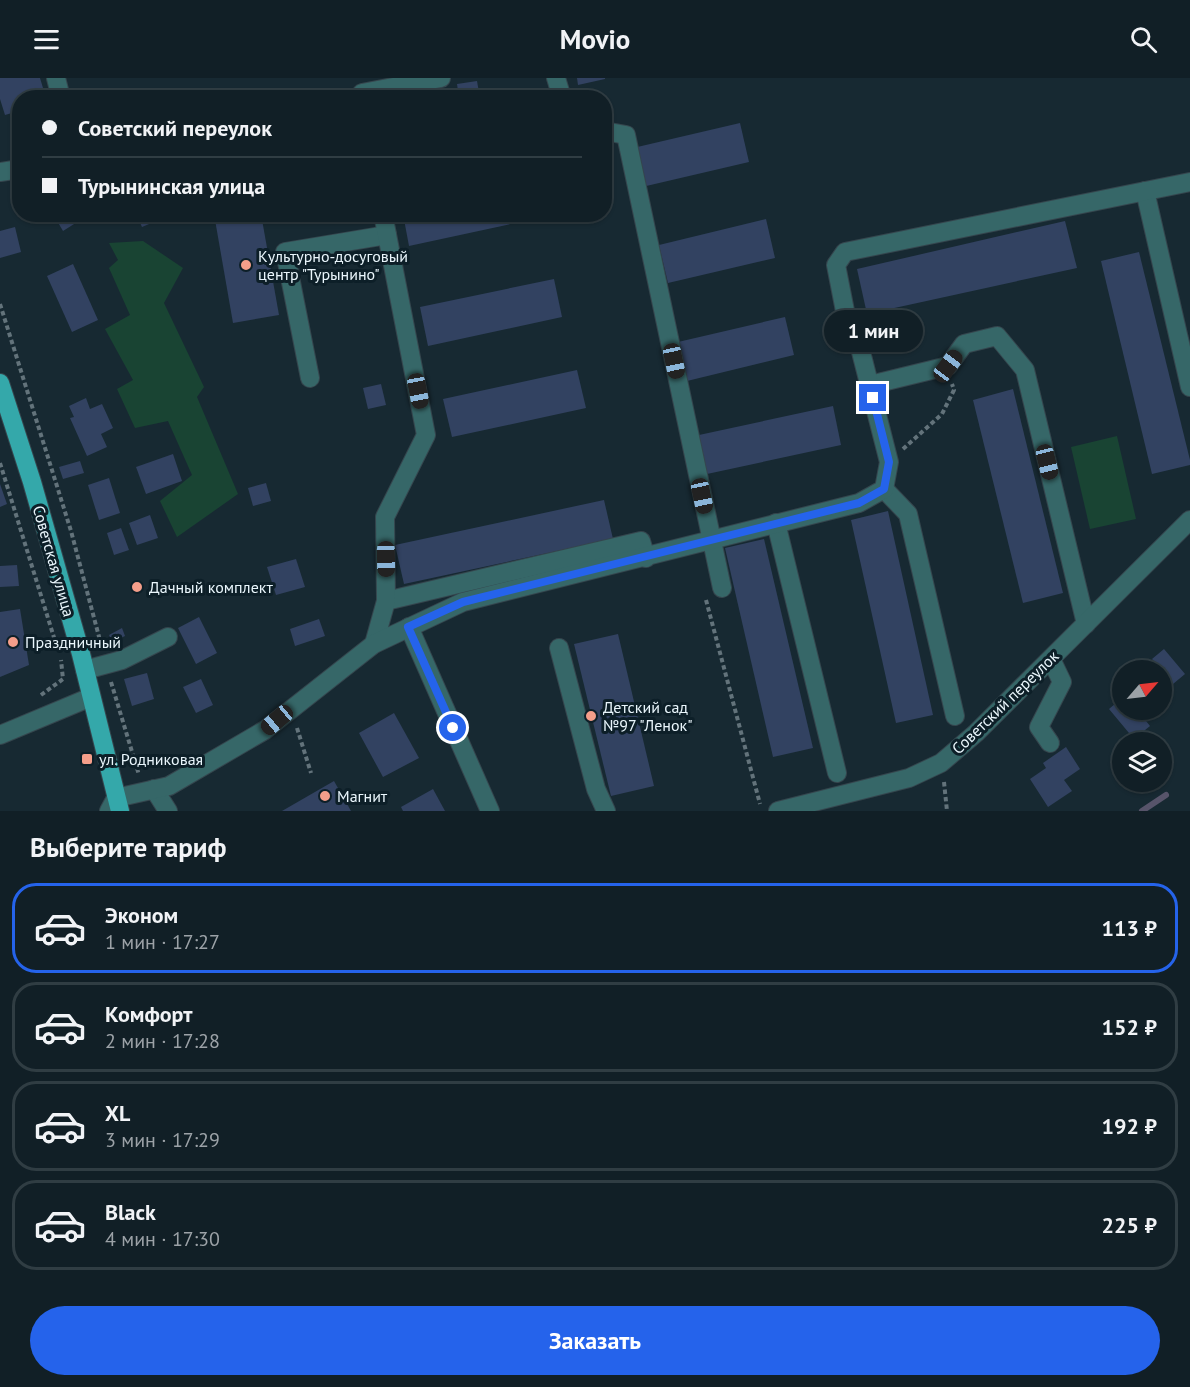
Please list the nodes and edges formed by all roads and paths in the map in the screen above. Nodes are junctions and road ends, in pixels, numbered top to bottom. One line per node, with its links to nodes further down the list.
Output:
1 (441, 78): 2 (street)
2 (361, 90)
3 (612, 132): 19 (street)
4 (1190, 182): 5 (street)
5 (1146, 190): 12 (street); 13 (street)
6 (385, 222): 7 (street)
7 (387, 235): 10 (street); 22 (street)
8 (0, 304): 29 (path)
9 (948, 366): 12 (street); 14 (path); 23 (street)
10 (310, 378)
11 (0, 383): 30 (main road, Советская улица)
12 (870, 385): 14 (street)
13 (1190, 387)
14 (889, 462): 16 (street)
15 (0, 463): 31 (path)
16 (884, 489): 18 (street); 35 (street)
17 (1190, 520): 23 (street, Советский переулок)
18 (776, 523): 19 (street); 41 (street)
19 (712, 541): 20 (street); 21 (street)
20 (646, 558): 22 (street); 24 (street)
21 (713, 590): 47 (path)
22 (386, 601): 26 (street)
23 (1086, 624): 28 (street, Советский переулок)
24 (408, 627): 26 (street); 45 (street)
25 (168, 637): 29 (street)
26 (374, 644): 42 (street)
27 (559, 648): 46 (street)
28 (1051, 659): 38 (street); 39 (street, Советский переулок)
29 (106, 665): 30 (street); 42 (path)
30 (85, 670): 32 (main road, Советская улица)
31 (43, 694): 33 (path); 34 (path)
32 (91, 697): 34 (street); 43 (main road, Советская улица)
33 (32, 699)
34 (51, 713): 37 (street)
35 (955, 716)
36 (297, 728): 40 (path)
37 (0, 735)
38 (1050, 743)
39 (941, 762): 48 (street, Советский переулок); 49 (path)
40 (311, 773)
41 (837, 773)
42 (149, 790): 43 (street); 44 (street)
43 (115, 807)
44 (168, 811)
45 (490, 811)
46 (606, 811)
47 (762, 811)
48 (778, 811)
49 (947, 811)

